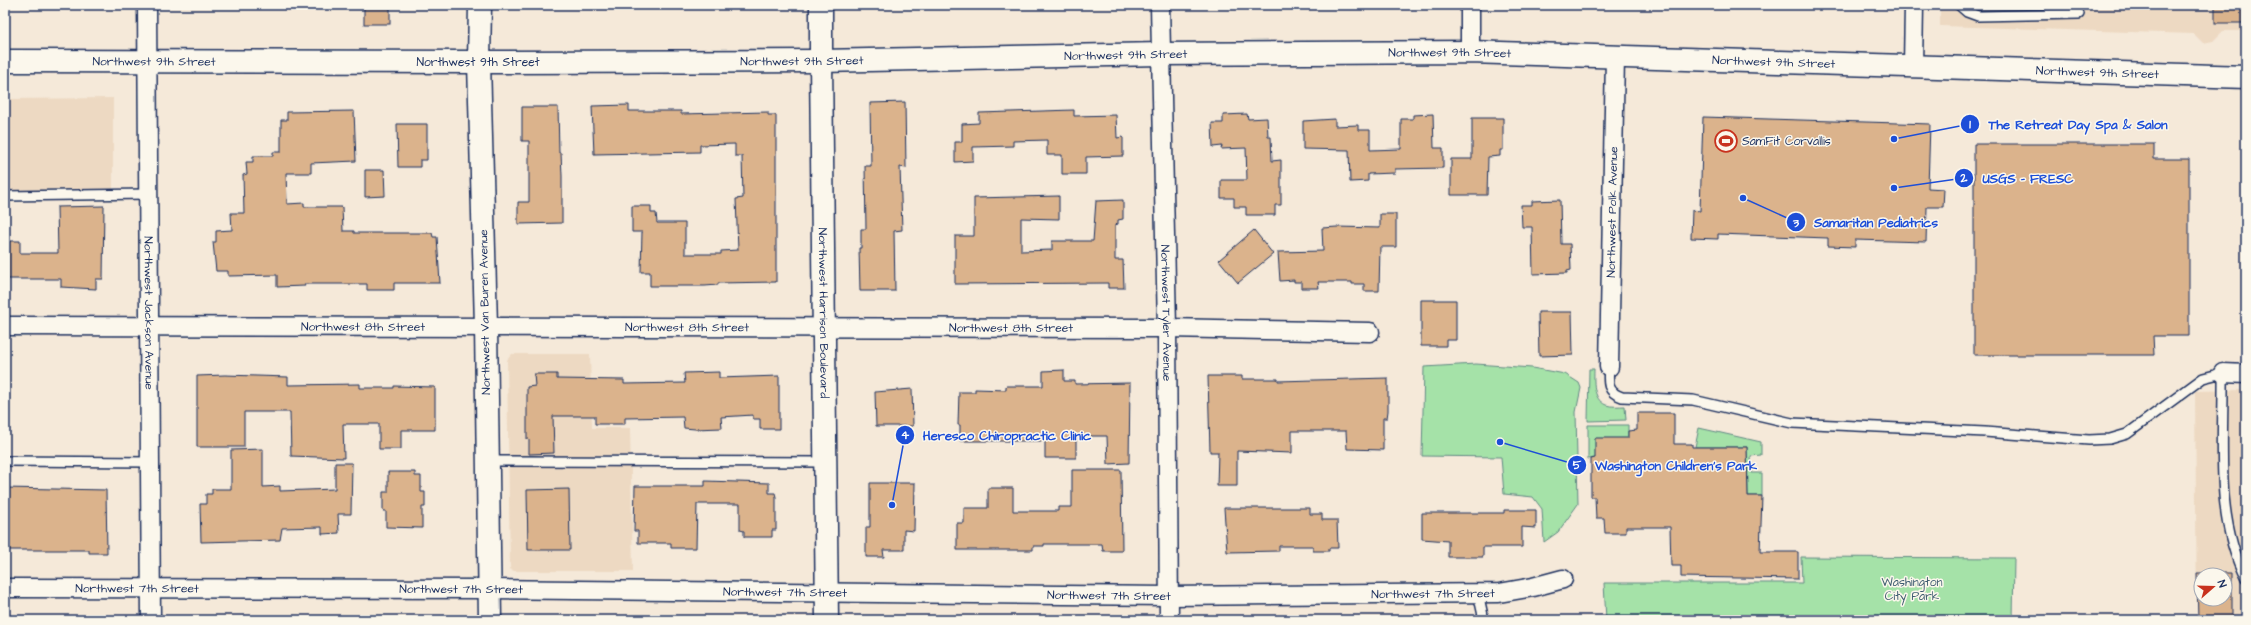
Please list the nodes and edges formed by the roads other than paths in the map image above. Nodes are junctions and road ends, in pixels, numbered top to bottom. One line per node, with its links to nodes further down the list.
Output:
1 (147, 5): 12 (street, Northwest Jackson Avenue)
2 (480, 5): 15 (main road, Northwest Van Buren Avenue)
3 (821, 5): 13 (main road, Northwest Harrison Boulevard)
4 (1160, 5): 10 (street, Northwest Tyler Avenue)
5 (1470, 5): 9 (street)
6 (1914, 5): 16 (street)
7 (1959, 5): 8 (lane)
8 (2080, 14)
9 (1470, 52): 10 (main road, Northwest 9th Street); 11 (main road, Northwest 9th Street)
10 (1161, 54): 13 (main road, Northwest 9th Street); 24 (street, Northwest Tyler Avenue)
11 (1615, 57): 16 (main road, Northwest 9th Street); 26 (street, Northwest Polk Avenue)
12 (147, 61): 14 (main road, Northwest 9th Street); 15 (main road, Northwest 9th Street); 18 (street, Northwest Jackson Avenue)
13 (821, 61): 15 (main road, Northwest 9th Street); 23 (main road, Northwest Harrison Boulevard)
14 (5, 62)
15 (480, 62): 22 (main road, Northwest Van Buren Avenue)
16 (1913, 66): 17 (main road, Northwest 9th Street)
17 (2246, 77)
18 (148, 194): 19 (lane); 21 (street, Northwest Jackson Avenue)
19 (5, 196)
20 (5, 326): 21 (street, Northwest 8th Street)
21 (149, 326): 22 (street, Northwest 8th Street); 31 (street, Northwest Jackson Avenue)
22 (486, 326): 23 (street, Northwest 8th Street); 30 (main road, Northwest Van Buren Avenue)
23 (824, 327): 24 (street, Northwest 8th Street); 32 (main road, Northwest Harrison Boulevard)
24 (1167, 328): 25 (street, Northwest 8th Street); 40 (street, Northwest Tyler Avenue)
25 (1370, 332)
26 (1609, 367): 27 (lane)
27 (2223, 373): 28 (street); 34 (lane)
28 (2246, 374)
29 (5, 461): 31 (lane)
30 (488, 461): 32 (lane); 37 (main road, Northwest Van Buren Avenue)
31 (151, 462): 36 (street, Northwest Jackson Avenue)
32 (825, 462): 38 (main road, Northwest Harrison Boulevard)
33 (1563, 579): 39 (street, Northwest 7th Street)
34 (2246, 579)
35 (5, 588): 36 (street, Northwest 7th Street)
36 (152, 588): 37 (street, Northwest 7th Street); 41 (street, Northwest Jackson Avenue)
37 (489, 589): 38 (street, Northwest 7th Street); 42 (main road, Northwest Van Buren Avenue)
38 (827, 592): 40 (street, Northwest 7th Street); 43 (main road, Northwest Harrison Boulevard)
39 (1478, 593): 40 (street, Northwest 7th Street); 45 (lane)
40 (1168, 596): 44 (street, Northwest Tyler Avenue)
41 (151, 620)
42 (490, 620)
43 (827, 620)
44 (1169, 620)
45 (1484, 620)

